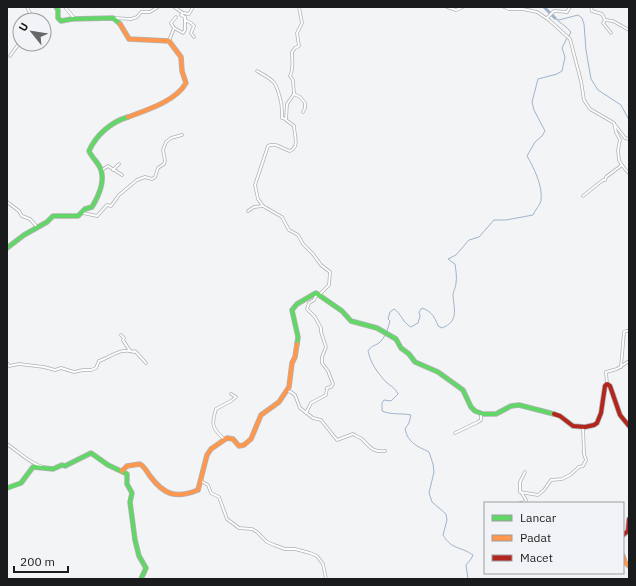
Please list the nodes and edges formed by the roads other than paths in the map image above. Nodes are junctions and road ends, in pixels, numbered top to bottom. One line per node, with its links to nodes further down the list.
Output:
1 (56, 7): 16 (street)
2 (64, 7): 16 (street)
3 (158, 7): 14 (street)
4 (174, 7): 12 (street)
5 (299, 7): 27 (street)
6 (447, 7): 7 (street)
7 (463, 7)
8 (504, 7): 15 (street)
9 (570, 7): 15 (street)
10 (591, 7): 18 (street)
11 (192, 8): 12 (street)
12 (183, 13): 17 (street)
13 (176, 17): 19 (street)
14 (113, 18): 16 (street); 23 (street)
15 (547, 18): 30 (street)
16 (75, 19)
17 (185, 20): 19 (street); 22 (street)
18 (605, 20): 20 (street); 21 (street)
19 (174, 28): 23 (street)
20 (629, 30)
21 (611, 33)
22 (194, 38)
23 (169, 41): 36 (street)
24 (13, 52): 25 (street)
25 (10, 56)
26 (257, 71): 29 (street)
27 (294, 94): 28 (street); 29 (street)
28 (303, 112)
29 (286, 119): 41 (street)
30 (615, 125): 32 (street); 34 (street)
31 (182, 135): 45 (street)
32 (629, 139)
33 (119, 164): 35 (street)
34 (622, 165): 37 (street); 39 (street)
35 (113, 170): 36 (street); 38 (street)
36 (101, 171): 42 (street)
37 (629, 173)
38 (122, 175)
39 (583, 196)
40 (7, 202): 46 (street)
41 (263, 206): 43 (street); 48 (street)
42 (91, 208): 44 (street); 45 (street)
43 (248, 211)
44 (82, 212): 45 (street); 46 (street)
45 (90, 215)
46 (38, 228): 47 (street)
47 (7, 248)
48 (319, 293): 57 (street); 59 (street); 60 (street)
49 (629, 331): 55 (street)
50 (120, 335): 51 (street)
51 (130, 351): 53 (street); 54 (street)
52 (629, 361): 55 (street)
53 (7, 363)
54 (146, 363)
55 (621, 367): 56 (street)
56 (607, 384): 61 (street); 62 (street)
57 (288, 391): 59 (street); 64 (street)
58 (231, 394): 64 (street)
59 (306, 413): 66 (street)
60 (482, 413): 62 (street); 63 (street)
61 (629, 426)
62 (583, 427): 72 (street)
63 (455, 433)
64 (224, 439): 70 (street)
65 (7, 444): 67 (street)
66 (385, 451)
67 (46, 467): 68 (street); 71 (street)
68 (122, 471): 70 (street); 76 (street)
69 (525, 472): 72 (street)
70 (201, 481): 77 (street)
71 (7, 488)
72 (520, 492): 73 (street)
73 (525, 502)
74 (629, 519): 75 (street)
75 (624, 534)
76 (141, 579)
77 (326, 579)

